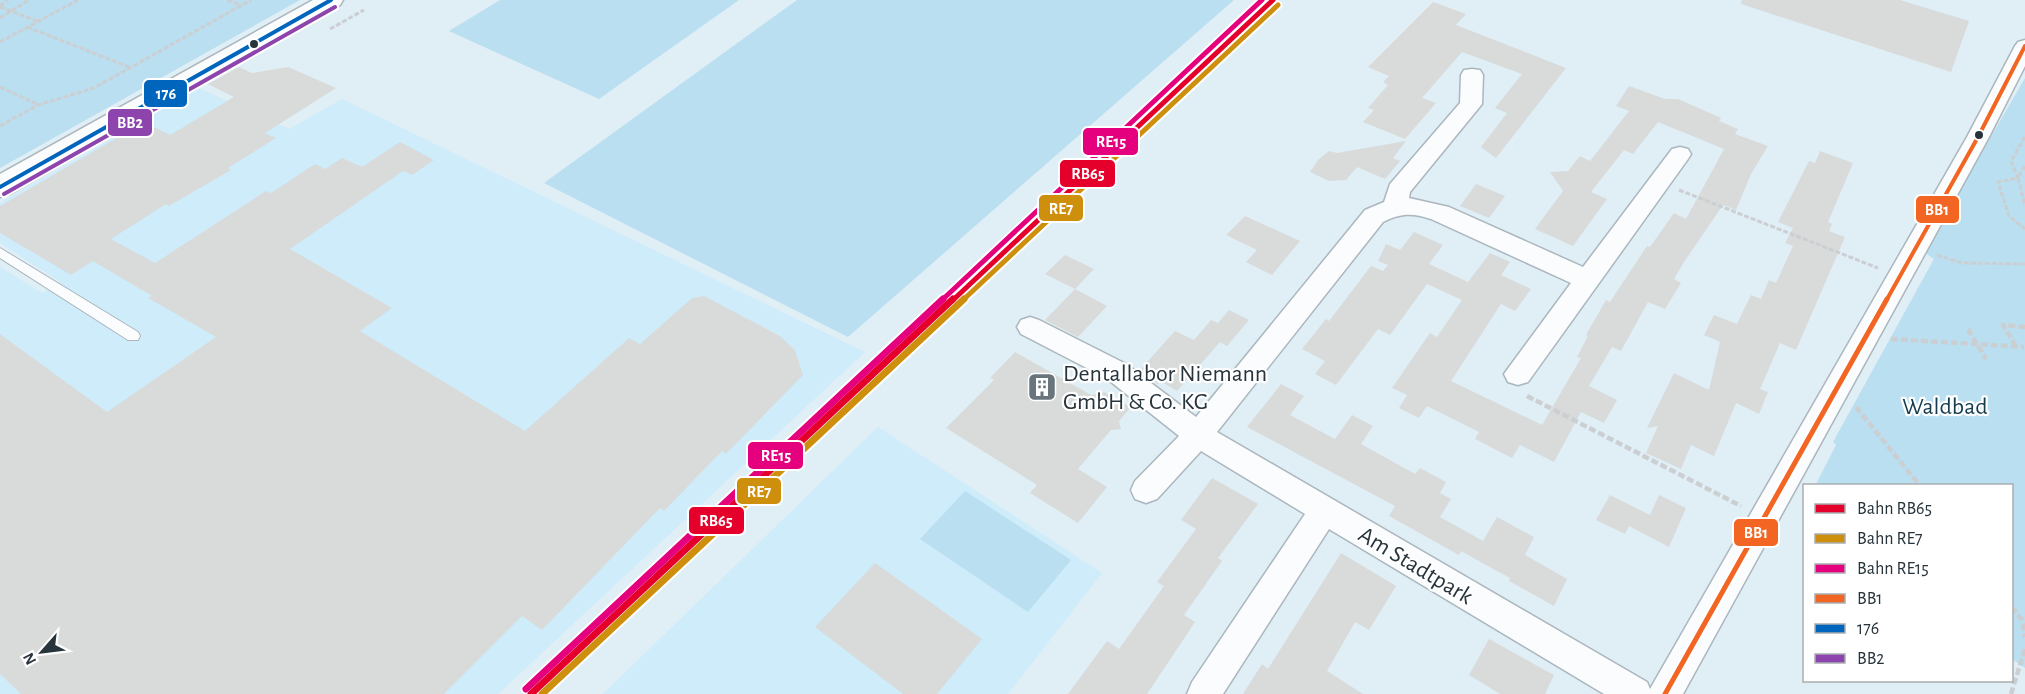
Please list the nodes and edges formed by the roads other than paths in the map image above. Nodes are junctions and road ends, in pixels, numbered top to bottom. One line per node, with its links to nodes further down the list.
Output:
1 (331, 0): 5 (main road)
2 (2025, 46): 17 (street)
3 (1472, 75): 6 (street)
4 (1680, 154): 8 (street)
5 (0, 188)
6 (1396, 205): 8 (street); 12 (street)
7 (0, 252): 10 (lane)
8 (1586, 279): 11 (street)
9 (1030, 327): 12 (street, Am Stadtpark)
10 (133, 336)
11 (1518, 374)
12 (1198, 435): 13 (street); 14 (street, Am Stadtpark)
13 (1146, 490)
14 (1324, 511): 15 (street); 16 (street, Am Stadtpark)
15 (1204, 694)
16 (1635, 694)
17 (1665, 694)

